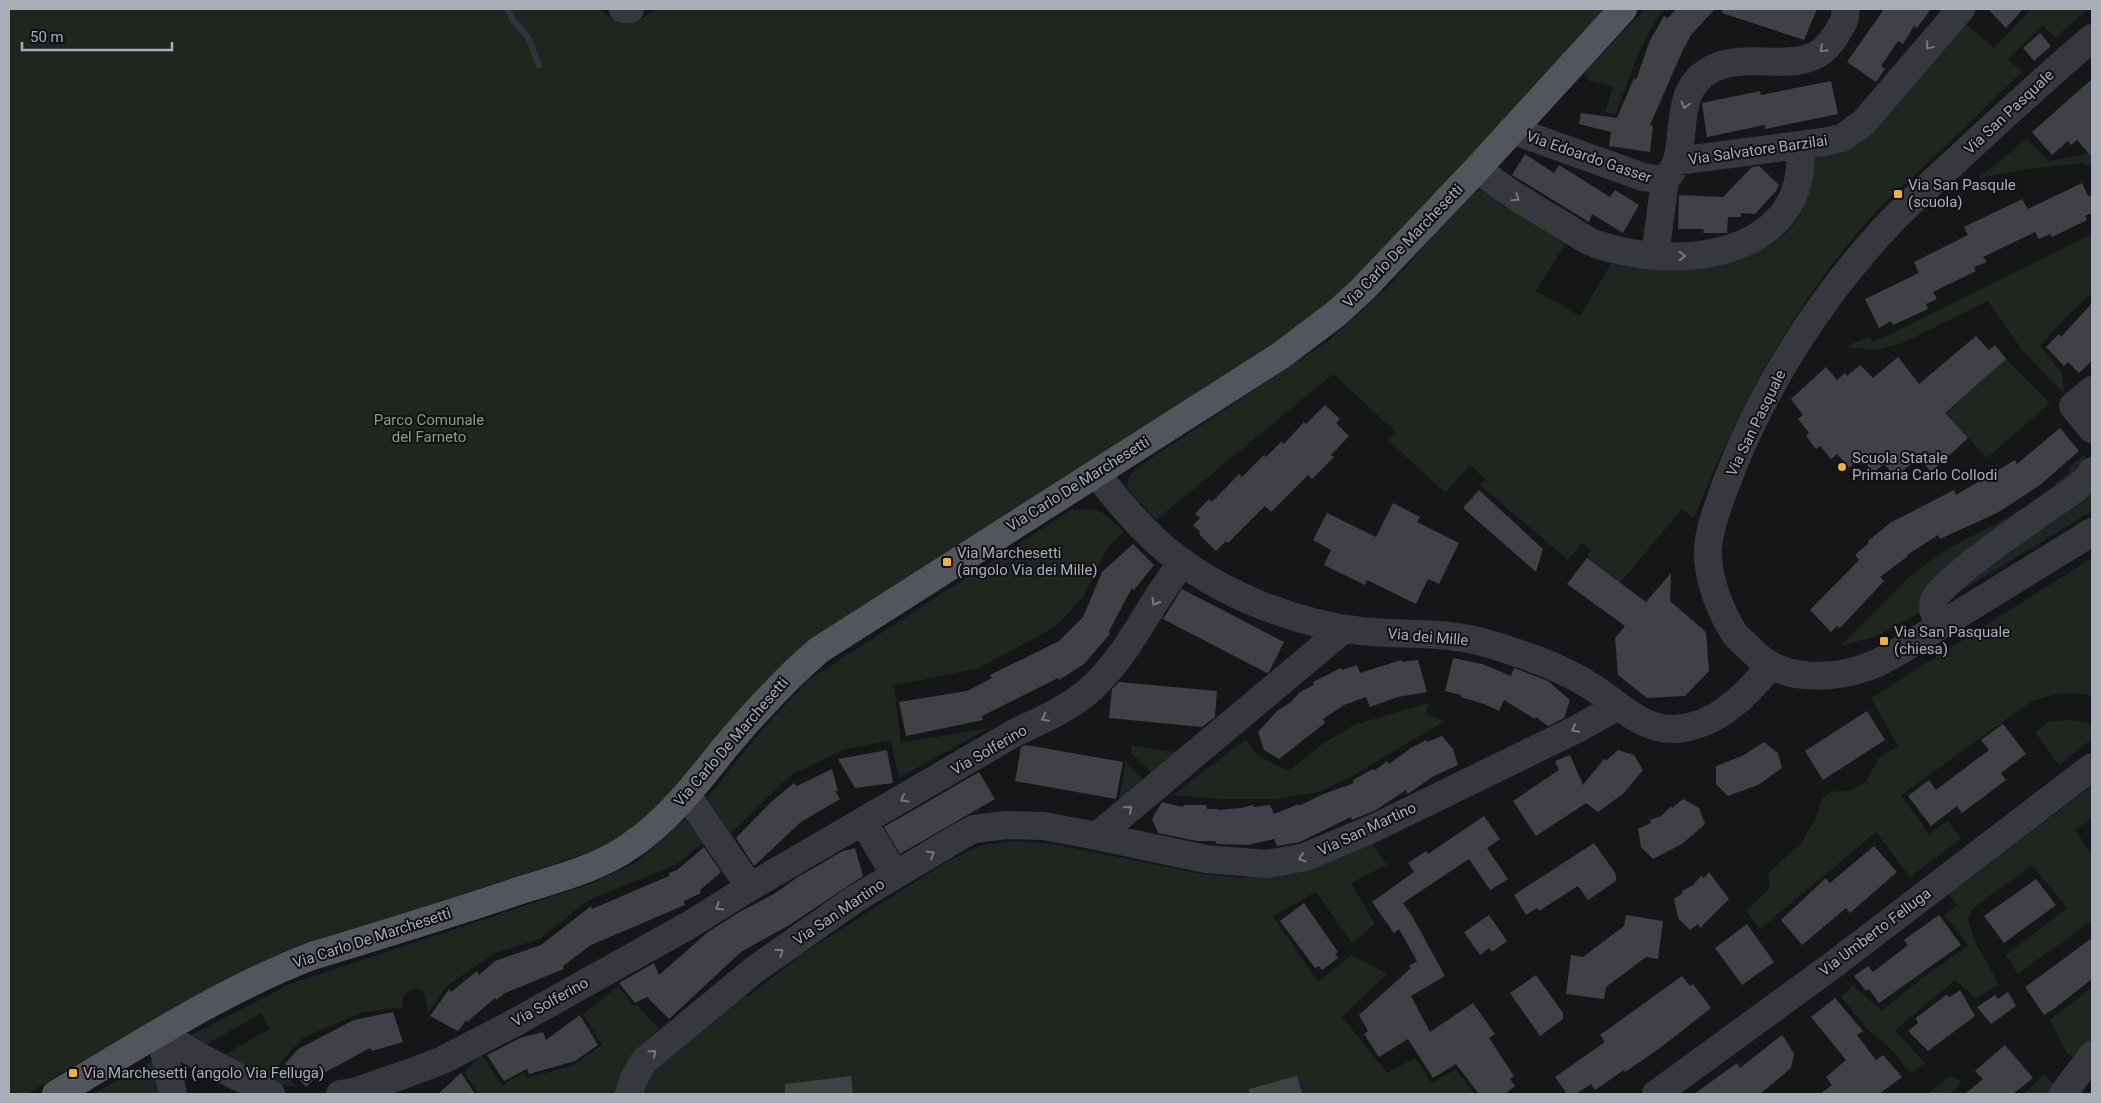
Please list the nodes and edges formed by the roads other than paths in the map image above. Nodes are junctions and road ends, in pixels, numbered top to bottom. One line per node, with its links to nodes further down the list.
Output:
1 (623, 9): 2 (street)
2 (630, 9)
3 (1623, 9): 7 (main road, Via Carlo De Marchesetti)
4 (1845, 9): 10 (street, Via Edoardo Gasser, one-way to 10)
5 (1961, 9): 8 (street, Via Salvatore Barzilai, one-way to 8)
6 (2092, 38): 20 (street, Via San Pasquale)
7 (1512, 130): 9 (main road, Via Carlo De Marchesetti); 10 (street, Via Edoardo Gasser)
8 (1800, 146): 10 (street, Via Salvatore Barzilai); 11 (street, one-way to 8)
9 (1477, 169): 11 (street, one-way to 11); 15 (main road, Via Carlo De Marchesetti)
10 (1671, 171): 11 (street, Via Edoardo Gasser)
11 (1655, 256)
12 (2092, 390): 13 (street)
13 (2092, 429)
14 (2092, 471): 18 (street)
15 (1096, 473): 17 (street, Via dei Mille); 23 (main road, Via Carlo De Marchesetti)
16 (2092, 532): 18 (street, Via San Pasquale)
17 (1183, 562): 19 (street, Via dei Mille); 24 (street, Via Solferino, one-way to 24)
18 (1940, 625): 20 (street, Via San Pasquale)
19 (1344, 629): 21 (street, Via dei Mille); 25 (street, one-way to 19)
20 (1770, 666): 21 (street, Via dei Mille)
21 (1618, 706): 25 (street, Via San Martino, one-way to 25)
22 (2092, 767): 35 (street, Via Umberto Felluga)
23 (687, 795): 27 (street); 28 (main road, Via Carlo De Marchesetti)
24 (864, 823): 26 (street); 27 (street, Via Solferino)
25 (1097, 836): 26 (street, Via San Martino, one-way to 25)
26 (895, 875): 34 (street, Via San Martino, one-way to 26)
27 (750, 887): 33 (street, Via Solferino, one-way to 33)
28 (160, 1033): 30 (main road, Via Carlo De Marchesetti); 31 (street); 32 (street)
29 (2092, 1055): 36 (street)
30 (56, 1094)
31 (173, 1094)
32 (271, 1094)
33 (340, 1094)
34 (629, 1094)
35 (1656, 1094)
36 (2063, 1094)

